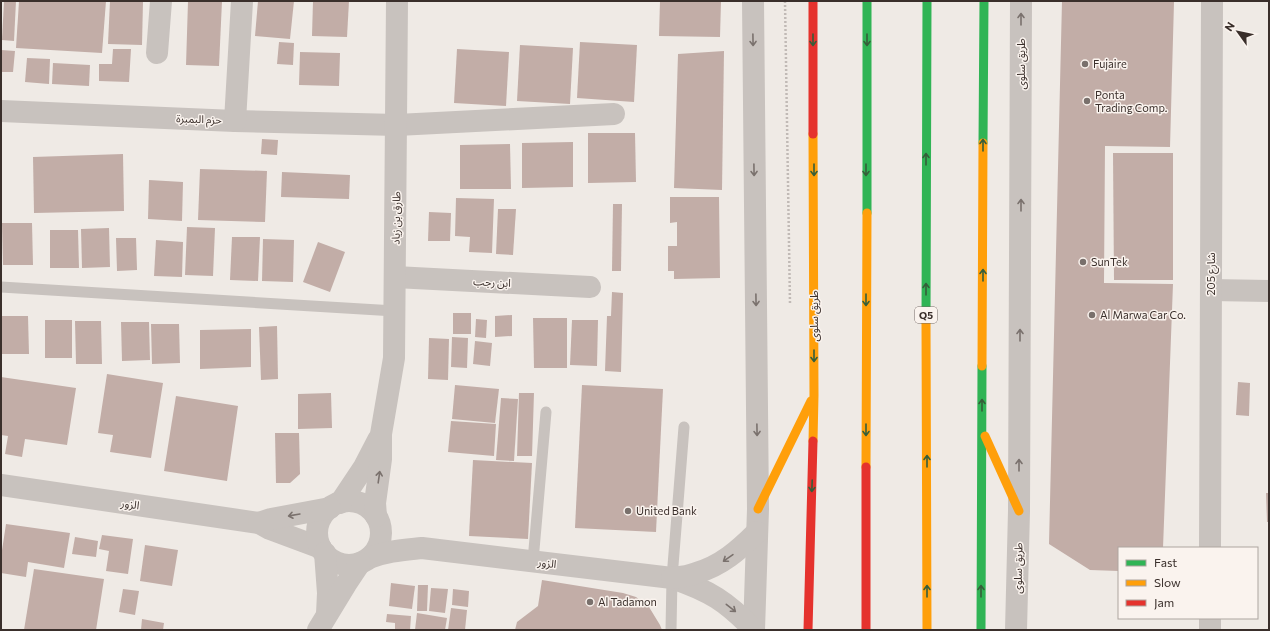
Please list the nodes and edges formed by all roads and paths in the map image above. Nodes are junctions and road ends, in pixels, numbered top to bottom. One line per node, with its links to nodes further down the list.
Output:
1 (161, 1): 12 (street)
2 (242, 1): 15 (street)
3 (397, 1): 16 (street, طارق بن زياد)
4 (753, 1): 31 (street, one-way to 31)
5 (784, 1): 22 (path)
6 (813, 1): 24 (main road, طريق سلوى, one-way to 24)
7 (867, 1): 48 (main road, one-way to 48)
8 (927, 1): 49 (main road, Q5, one-way to 8)
9 (984, 1): 27 (main road, one-way to 9)
10 (1022, 1): 32 (street, طريق سلوى, one-way to 10)
11 (1212, 1): 20 (street, شارع 205)
12 (157, 53)
13 (1, 111): 15 (street, حزم البمبرة)
14 (614, 114): 16 (street, حزم البمبرة)
15 (235, 121): 16 (street, حزم البمبرة)
16 (397, 124): 17 (street, طارق بن زياد)
17 (395, 277): 19 (street, ابن رجب); 23 (street, طارق بن زياد)
18 (1, 286): 23 (lane)
19 (590, 287)
20 (1211, 290): 21 (street); 36 (street, شارع 205)
21 (1269, 291)
22 (790, 309)
23 (395, 311): 28 (street, طارق بن زياد)
24 (814, 395): 31 (main road); 47 (main road, طريق سلوى, one-way to 47)
25 (546, 412): 40 (lane)
26 (684, 427): 41 (lane)
27 (982, 430): 32 (main road); 50 (main road, one-way to 27)
28 (381, 434): 30 (street, طارق بن زياد); 33 (street, طارق بن زياد, one-way to 28)
29 (1, 485): 34 (street, الزور)
30 (334, 506): 33 (street); 34 (street, الزور, one-way to 34); 38 (street)
31 (758, 509): 35 (street)
32 (1019, 512): 43 (street, طريق سلوى)
33 (377, 519): 37 (street, الزور); 39 (street)
34 (259, 523): 38 (street, الزور)
35 (757, 532): 41 (street, الزور, one-way to 41); 46 (street)
36 (1210, 547)
37 (422, 548): 39 (street, الزور); 40 (street, الزور)
38 (323, 550): 39 (street); 44 (street)
39 (365, 560): 44 (street)
40 (533, 562): 41 (street, الزور)
41 (672, 578): 45 (lane); 46 (street, الزور, one-way to 46)
42 (1210, 619): 52 (street)
43 (1017, 621): 51 (street)
44 (322, 623)
45 (671, 630)
46 (754, 630)
47 (808, 630)
48 (866, 630)
49 (927, 630)
50 (981, 630)
51 (1033, 630)
52 (1210, 630)

